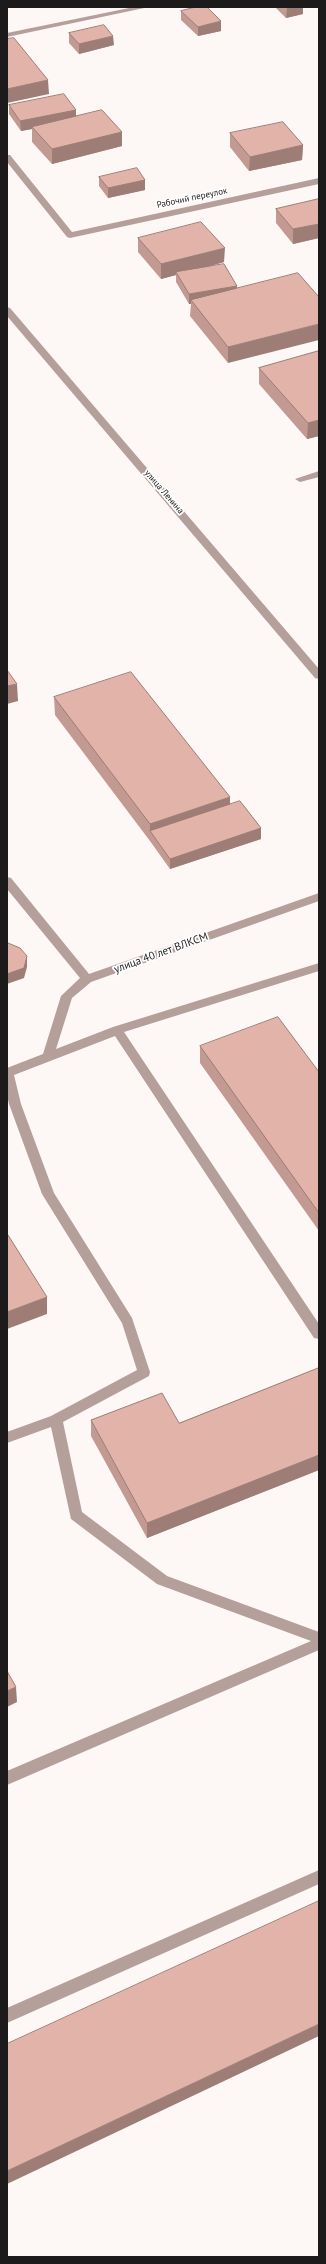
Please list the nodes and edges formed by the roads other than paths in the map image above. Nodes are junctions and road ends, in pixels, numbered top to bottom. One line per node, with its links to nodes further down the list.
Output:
1 (145, 7): 2 (street)
2 (7, 35)
3 (7, 157): 4 (street, Рабочий переулок)
4 (319, 181)
5 (8, 313): 8 (street, улица Ленина)
6 (319, 474): 7 (street)
7 (300, 480)
8 (319, 676)
9 (7, 881): 12 (street)
10 (319, 897): 12 (street, улица 40 лет ВЛКСМ)
11 (319, 967): 13 (street)
12 (87, 979): 14 (street, улица 40 лет ВЛКСМ)
13 (117, 1030): 14 (street); 16 (street)
14 (48, 1057): 15 (street)
15 (8, 1073): 17 (street)
16 (319, 1334)
17 (56, 1420): 18 (street); 19 (street)
18 (7, 1438)
19 (319, 1638)
20 (319, 1644): 21 (street)
21 (7, 1778)
22 (319, 1877): 23 (street)
23 (7, 2016)

